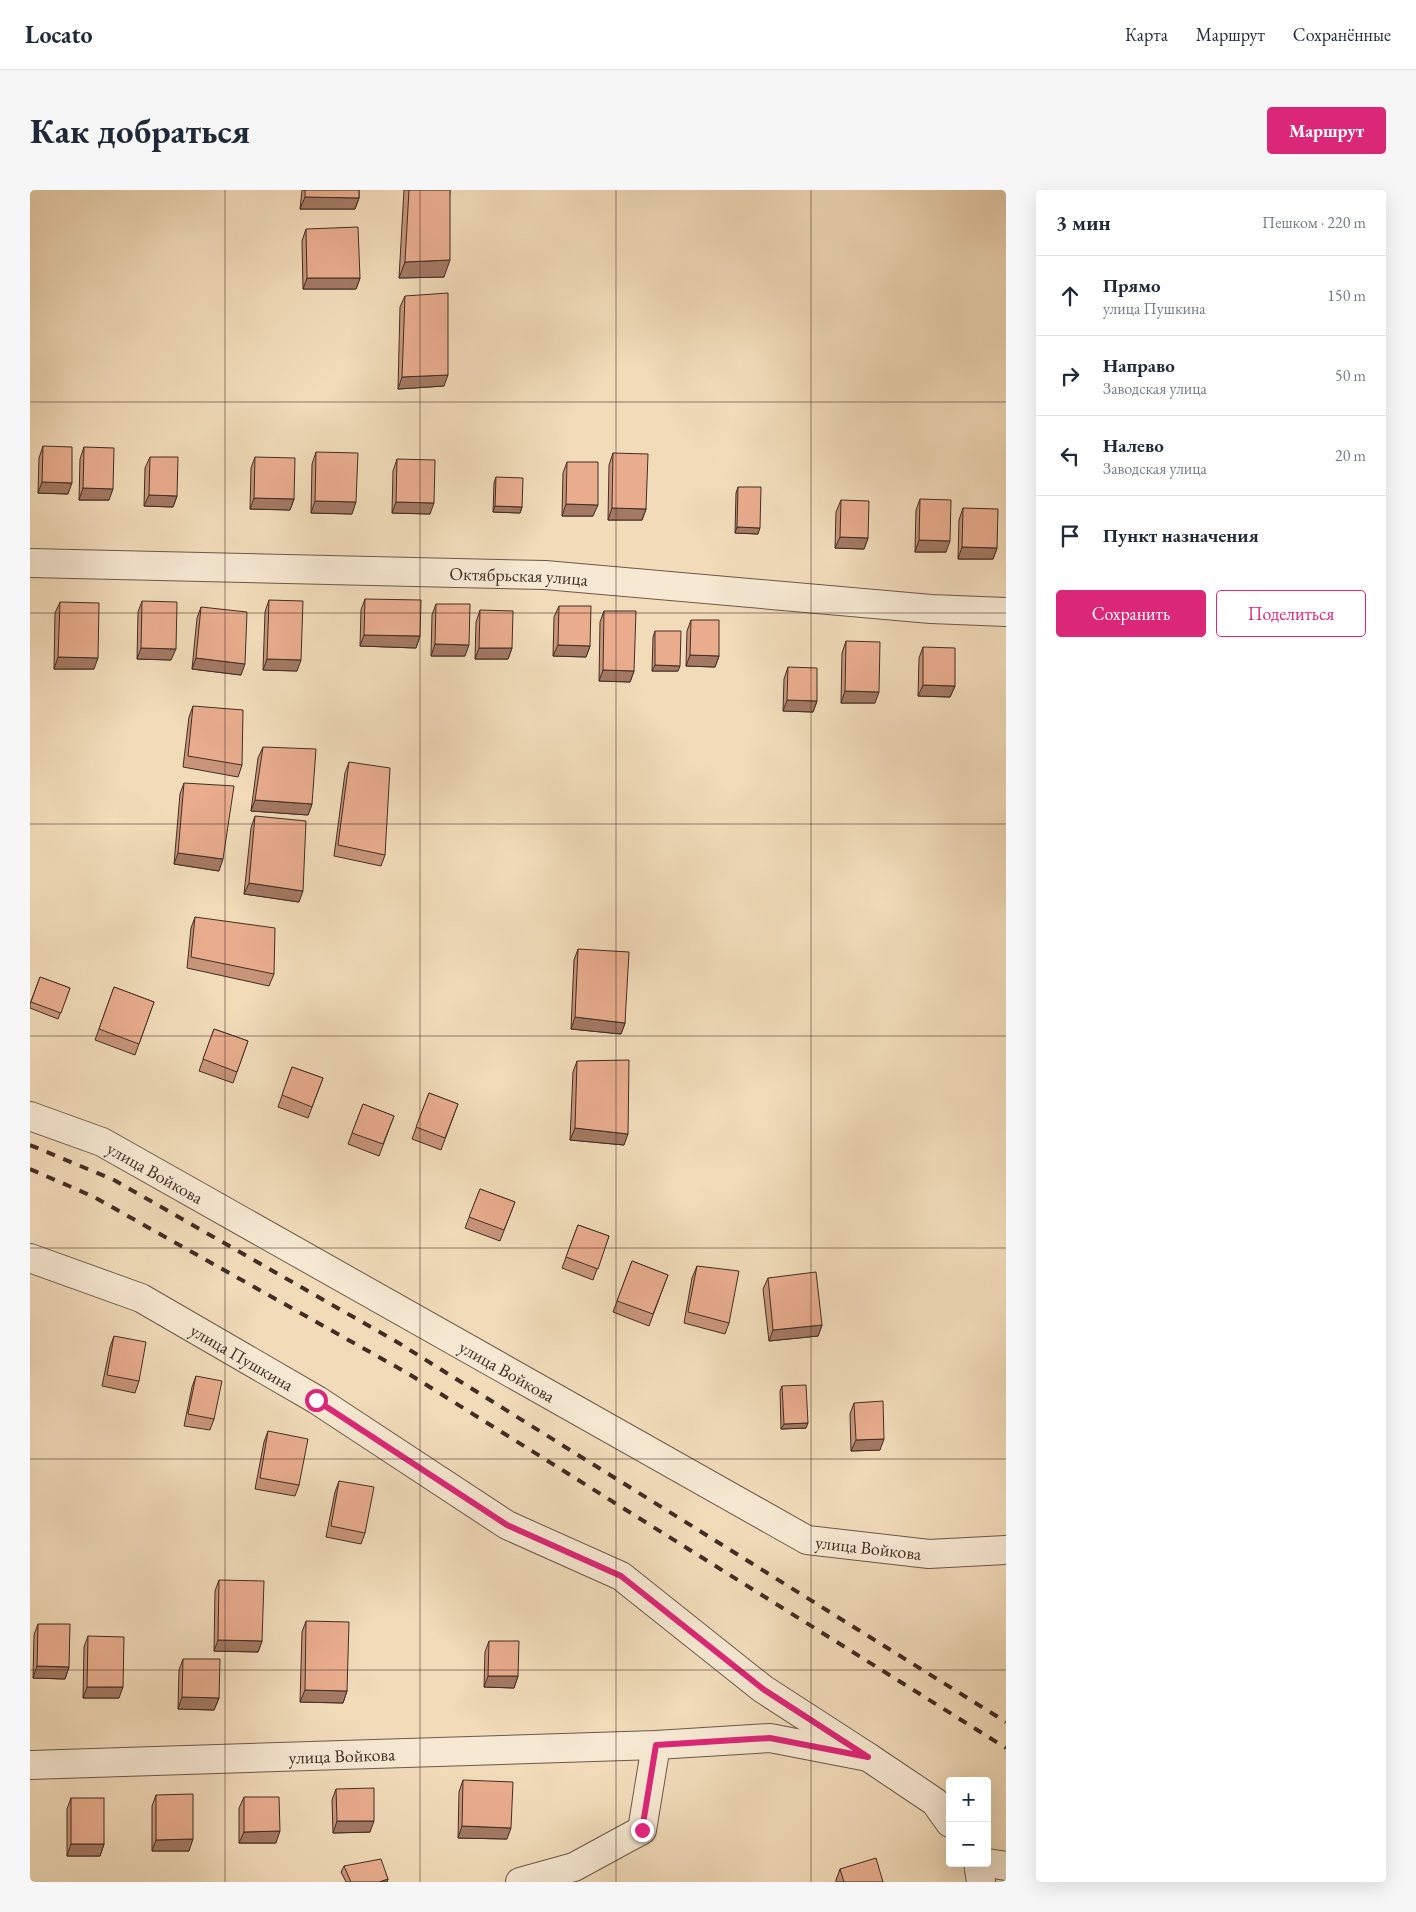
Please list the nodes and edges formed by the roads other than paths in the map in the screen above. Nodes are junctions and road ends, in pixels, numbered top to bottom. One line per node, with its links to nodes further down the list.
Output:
1 (30, 563): 2 (street, Октябрьская улица)
2 (1006, 612)
3 (30, 1116): 5 (street, улица Войкова)
4 (30, 1258): 7 (street, улица Пушкина)
5 (1006, 1550)
6 (656, 1745): 7 (street, улица Войкова); 8 (street, улица Войкова); 13 (street)
7 (868, 1757): 9 (street, улица Пушкина)
8 (30, 1764)
9 (949, 1822)
10 (991, 1864): 11 (street)
11 (1006, 1866)
12 (979, 1867): 14 (street)
13 (520, 1882)
14 (981, 1882)

